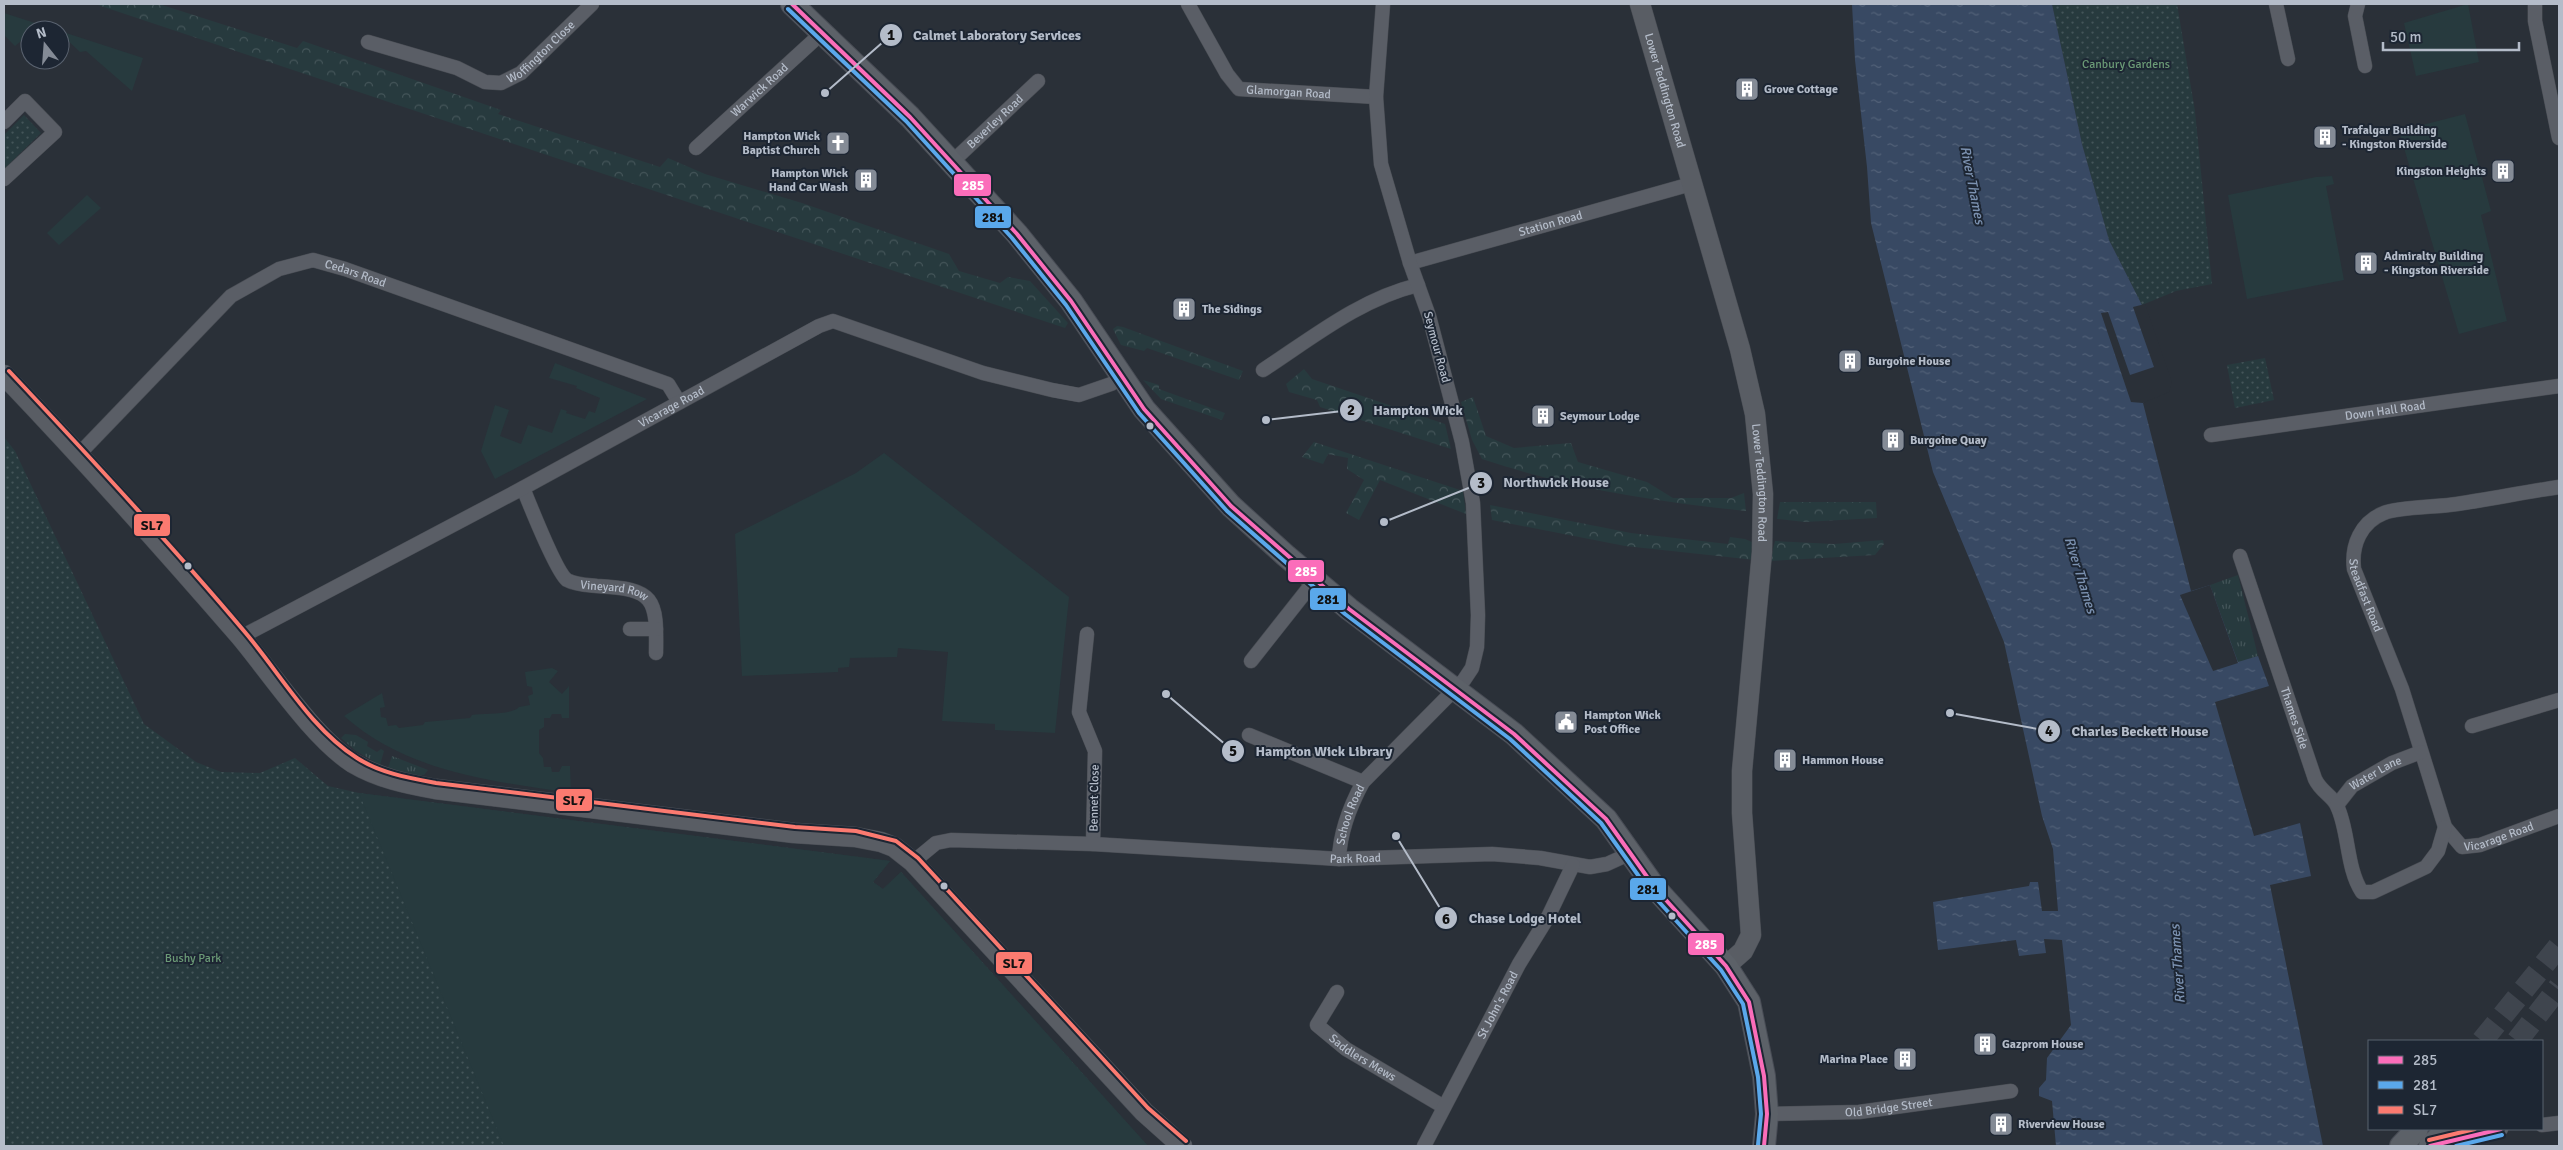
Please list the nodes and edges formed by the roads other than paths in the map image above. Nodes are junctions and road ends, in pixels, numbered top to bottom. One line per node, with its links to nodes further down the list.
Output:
1 (592, 4): 10 (street, Woffington Close)
2 (792, 4): 9 (main road)
3 (1188, 4): 14 (street, Glamorgan Road)
4 (1383, 4): 14 (street, Seymour Road)
5 (1640, 4): 20 (main road, Lower Teddington Road)
6 (2276, 4): 11 (street)
7 (2358, 4): 12 (street)
8 (2535, 4): 16 (street)
9 (823, 32): 17 (street, Warwick Road); 18 (main road)
10 (368, 42)
11 (2288, 60)
12 (2365, 66)
13 (1038, 81): 18 (street, Beverley Road)
14 (1376, 97): 21 (street, Seymour Road)
15 (4, 122): 19 (street)
16 (2559, 138)
17 (696, 148)
18 (952, 162): 25 (main road)
19 (4, 179)
20 (1691, 184): 21 (street, Station Road); 54 (main road, Lower Teddington Road)
21 (1410, 263): 22 (street, Seymour Road)
22 (1418, 285): 23 (street); 40 (street, Seymour Road)
23 (1263, 370)
24 (4, 375): 29 (main road)
25 (1121, 378): 27 (street, Vicarage Road); 33 (main road)
26 (2559, 386): 28 (street, Down Hall Road)
27 (679, 402): 29 (street, Cedars Road); 31 (street, Vicarage Road)
28 (2211, 435)
29 (79, 454): 37 (main road)
30 (2559, 487): 44 (street, Steadfast Road)
31 (523, 488): 35 (street, Vineyard Row); 37 (street, Vicarage Road)
32 (2240, 556): 46 (street, Thames Side)
33 (1315, 580): 39 (street); 40 (main road)
34 (630, 629): 35 (street)
35 (656, 629): 38 (street, Vineyard Row)
36 (1087, 634): 49 (street, Bennet Close)
37 (241, 637): 52 (main road)
38 (656, 653)
39 (1251, 662)
40 (1456, 689): 45 (street, School Road); 50 (main road)
41 (2559, 700): 42 (street)
42 (2472, 726)
43 (1249, 735): 45 (street)
44 (2421, 752): 46 (street, Water Lane); 48 (street, Steadfast Road)
45 (1363, 782): 51 (street, School Road)
46 (2337, 805): 48 (street)
47 (2559, 816): 48 (street, Vicarage Road)
48 (2445, 827)
49 (1093, 844): 51 (street, Park Road); 52 (street, Park Road)
50 (1631, 854): 53 (street, Park Road); 54 (main road)
51 (1339, 859): 53 (street, Park Road)
52 (914, 862): 65 (main road)
53 (1573, 865): 57 (street, St John's Road)
54 (1726, 966): 58 (main road)
55 (1337, 992): 57 (street, Saddlers Mews)
56 (2011, 1091): 58 (street, Old Bridge Street)
57 (1444, 1107): 66 (street, St John's Road)
58 (1767, 1114): 64 (main road)
59 (2559, 1123): 60 (street)
60 (2543, 1126)
61 (2416, 1130): 67 (main road)
62 (2447, 1130): 68 (main road)
63 (2497, 1130): 68 (street)
64 (1765, 1144)
65 (1182, 1146)
66 (1424, 1146)
67 (2401, 1146)
68 (2430, 1146)

